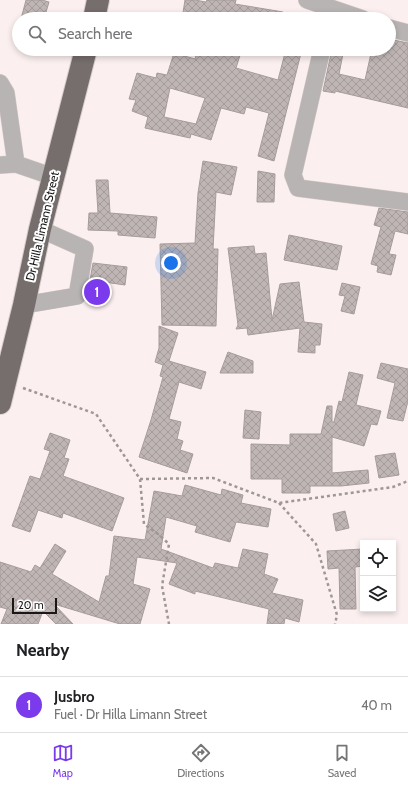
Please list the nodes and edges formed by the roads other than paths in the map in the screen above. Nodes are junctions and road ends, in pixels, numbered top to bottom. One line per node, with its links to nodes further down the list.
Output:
1 (98, 0): 3 (highway)
2 (307, 0): 4 (street)
3 (95, 12)
4 (328, 12)
5 (396, 30): 6 (street)
6 (408, 33)
7 (84, 56): 11 (highway, Dr Hilla Limann Street)
8 (320, 56): 12 (street)
9 (0, 83): 10 (street)
10 (8, 164): 11 (street)
11 (54, 177): 13 (highway, Dr Hilla Limann Street)
12 (408, 202)
13 (40, 229): 14 (highway, Dr Hilla Limann Street); 14 (street)
14 (24, 305): 15 (highway, Dr Hilla Limann Street)
15 (3, 392)

